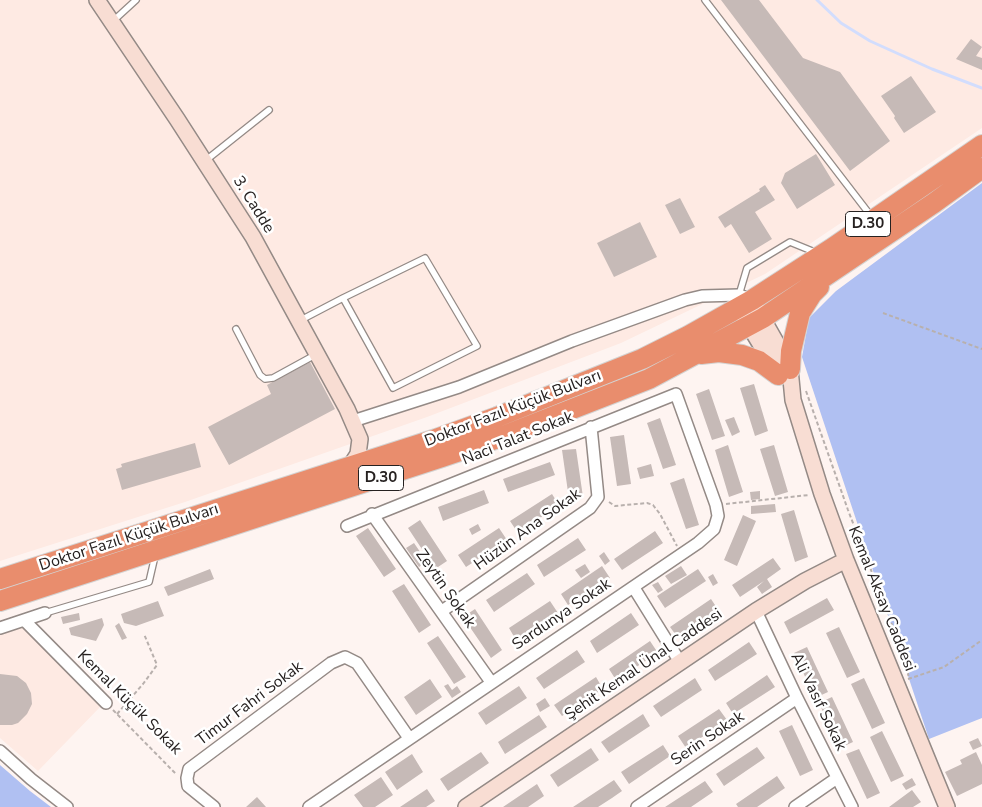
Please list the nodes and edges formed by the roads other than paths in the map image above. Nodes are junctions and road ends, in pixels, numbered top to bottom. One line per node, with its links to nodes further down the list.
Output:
1 (97, 0): 4 (street, 3. Cadde)
2 (136, 0): 4 (lane)
3 (705, 0): 9 (lane)
4 (112, 22): 7 (street, 3. Cadde)
5 (269, 110): 7 (lane)
6 (982, 145): 9 (highway, Doktor Fazıl Küçük Bulvarı / D.30)
7 (205, 161): 13 (street, 3. Cadde)
8 (982, 168): 10 (highway, Doktor Fazıl Küçük Bulvarı / D.30)
9 (874, 220): 10 (highway, Doktor Fazıl Küçük Bulvarı / D.30)
10 (828, 263): 12 (highway, Doktor Fazıl Küçük Bulvarı / D.30); 12 (lane); 14 (highway, Doktor Fazıl Küçük Bulvarı / D.30); 18 (highway)
11 (343, 298): 11 (lane); 13 (lane)
12 (743, 301): 14 (street, Kemal Aksay Caddesi); 20 (street); 23 (highway, Doktor Fazıl Küçük Bulvarı / D.30)
13 (299, 320): 16 (street, 3. Cadde)
14 (756, 322): 17 (highway, Doktor Fazıl Küçük Bulvarı / D.30); 18 (street, Kemal Aksay Caddesi)
15 (236, 330): 16 (lane)
16 (317, 354): 20 (street, 3. Cadde)
17 (698, 354): 18 (highway); 27 (highway, Doktor Fazıl Küçük Bulvarı / D.30)
18 (784, 372): 28 (street, Kemal Aksay Caddesi)
19 (676, 394): 21 (street, Naci Talat Sokak); 30 (street, Sardunya Sokak)
20 (353, 421): 22 (street, 3. Cadde)
21 (591, 427): 25 (street, Naci Talat Sokak); 32 (street, Hüzün Ana Sokak)
22 (360, 439): 23 (street); 24 (street)
23 (398, 451): 24 (highway, Doktor Fazıl Küçük Bulvarı / D.30)
24 (349, 468): 29 (highway, Doktor Fazıl Küçük Bulvarı / D.30)
25 (372, 514): 26 (street, Naci Talat Sokak); 32 (street, Zeytin Sokak)
26 (347, 526)
27 (156, 551): 31 (highway, Doktor Fazıl Küçük Bulvarı / D.30); 34 (lane)
28 (846, 560): 33 (street, Şehit Kemal Ünal Caddesi); 51 (street, Kemal Aksay Caddesi)
29 (0, 579)
30 (634, 588): 37 (street); 38 (street, Sardunya Sokak)
31 (0, 601)
32 (442, 611): 38 (street, Zeytin Sokak)
33 (756, 611): 37 (street, Şehit Kemal Ünal Caddesi); 39 (street, Ali Vasıf Sokak)
34 (45, 614): 35 (street)
35 (24, 620): 36 (street); 40 (street, Kemal Küçük Sokak)
36 (0, 628)
37 (680, 662): 47 (street, Şehit Kemal Ünal Caddesi)
38 (491, 682): 41 (street, Sardunya Sokak)
39 (796, 698): 43 (street, Ali Vasıf Sokak); 48 (street, Serin Sokak)
40 (106, 703)
41 (409, 738): 45 (street, Timur Fahri Sokak); 46 (street, Sardunya Sokak)
42 (0, 751): 44 (street)
43 (837, 778): 49 (street); 50 (street, Ali Vasıf Sokak)
44 (68, 807)
45 (214, 807)
46 (309, 807)
47 (467, 807)
48 (637, 807)
49 (795, 807)
50 (852, 807)
51 (947, 807)

